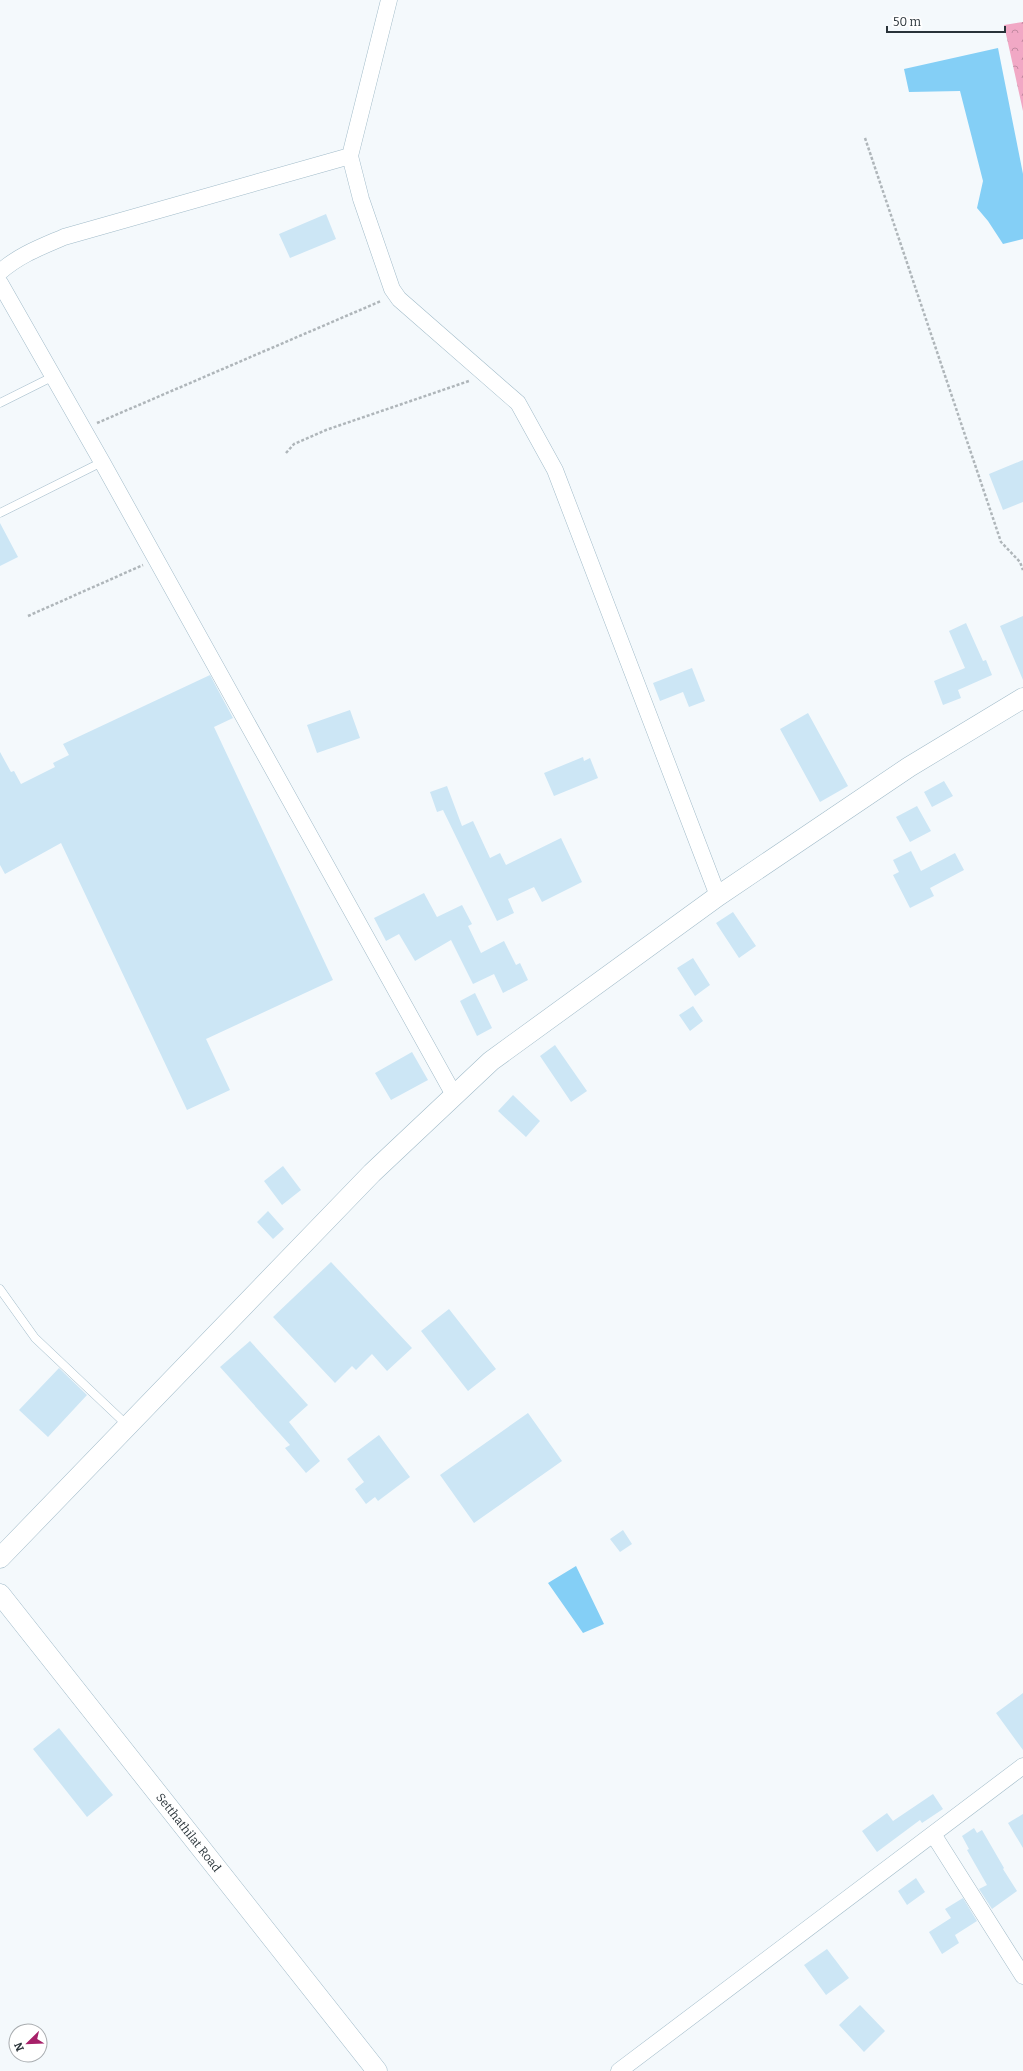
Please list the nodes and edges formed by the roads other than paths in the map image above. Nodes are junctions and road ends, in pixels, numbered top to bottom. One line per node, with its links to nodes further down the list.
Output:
1 (389, 0): 2 (street)
2 (350, 156): 3 (street); 10 (street)
3 (0, 272)
4 (0, 283): 5 (street)
5 (52, 377): 6 (lane); 7 (street)
6 (0, 403)
7 (102, 462): 8 (lane); 11 (street)
8 (0, 513)
9 (1023, 698): 10 (street)
10 (718, 896): 11 (street)
11 (454, 1095): 13 (street)
12 (0, 1289): 13 (lane)
13 (127, 1425): 14 (street)
14 (0, 1558)
15 (0, 1594): 19 (street, Setthathilat Road)
16 (1023, 1766): 17 (street)
17 (933, 1834): 18 (street); 20 (street)
18 (1023, 1976)
19 (377, 2071)
20 (619, 2071)

